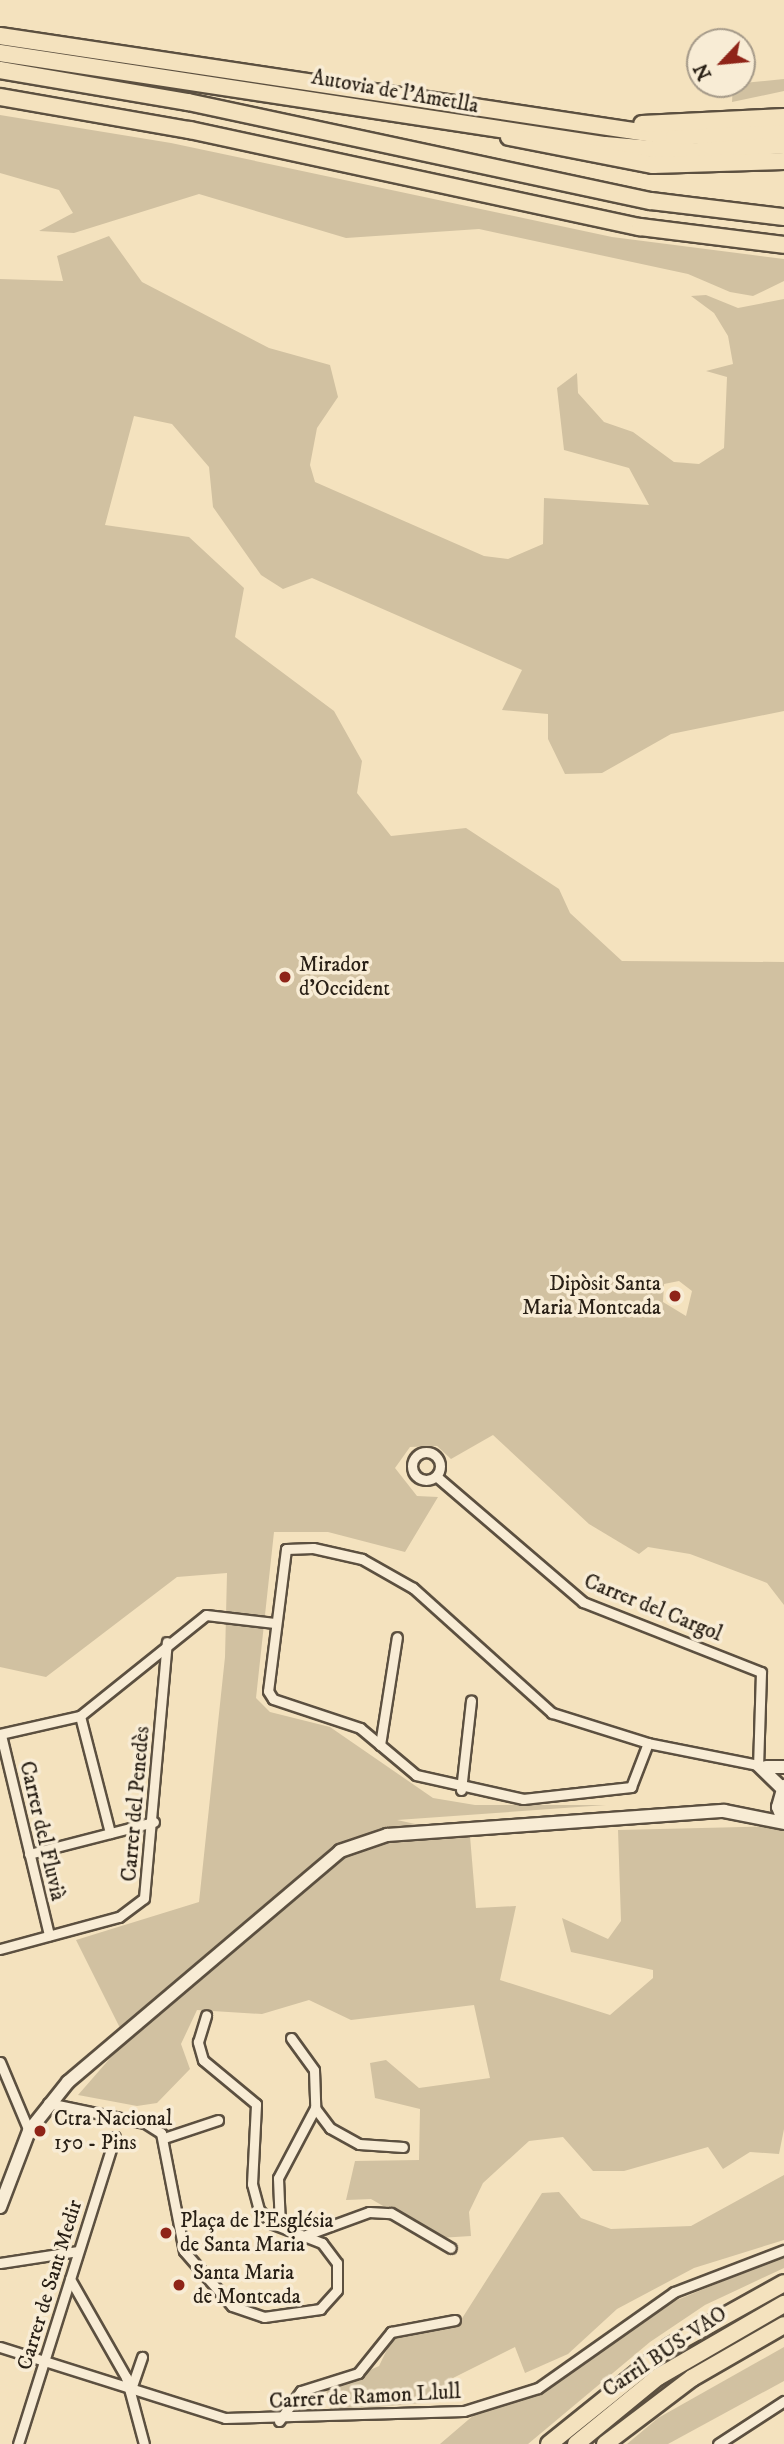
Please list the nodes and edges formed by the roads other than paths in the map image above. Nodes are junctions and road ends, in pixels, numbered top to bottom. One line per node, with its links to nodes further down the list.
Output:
1 (0, 36): 7 (highway, Autovia de l'Ametlla)
2 (0, 53): 6 (highway, Autovia de l'Ametlla)
3 (0, 70): 11 (highway)
4 (0, 97): 12 (highway)
5 (784, 117): 7 (highway)
6 (484, 129): 9 (highway, Autovia de l'Ametlla); 10 (highway)
7 (619, 129): 8 (highway, Autovia de l'Ametlla)
8 (784, 131)
9 (784, 145)
10 (784, 161)
11 (778, 217)
12 (778, 245)
13 (436, 1476): 22 (street, Carrer del Cargol)
14 (275, 1623): 16 (street); 20 (street); 21 (street)
15 (397, 1637): 21 (street)
16 (167, 1642): 18 (street); 27 (street, Carrer del Penedès)
17 (471, 1701): 24 (street)
18 (80, 1716): 19 (street); 29 (street)
19 (0, 1735): 30 (street, Carrer del Fluvià)
20 (648, 1743): 22 (street); 24 (street)
21 (380, 1745): 24 (street)
22 (762, 1766): 23 (main road); 25 (main road)
23 (784, 1767)
24 (461, 1790)
25 (781, 1792): 26 (main road); 28 (main road)
26 (754, 1813): 28 (main road); 36 (main road)
27 (154, 1822): 29 (street); 31 (street, Carrer del Penedès)
28 (784, 1822)
29 (110, 1833): 30 (street)
30 (29, 1854): 31 (street, Carrer del Fluvià)
31 (49, 1935): 32 (street, Carrer del Penedès)
32 (0, 1949)
33 (206, 2015): 44 (street)
34 (291, 2038): 37 (street)
35 (0, 2062): 39 (street)
36 (48, 2104): 39 (main road); 41 (street)
37 (315, 2108): 42 (street); 44 (street)
38 (218, 2120): 41 (street)
39 (29, 2131): 43 (main road)
40 (116, 2137): 48 (street, Carrer de Sant Medir)
41 (164, 2138): 45 (street)
42 (403, 2147)
43 (0, 2207)
44 (279, 2226): 45 (street)
45 (306, 2235): 46 (street)
46 (451, 2248)
47 (784, 2250): 60 (street, Carrer de Ramon Llull)
48 (78, 2251): 49 (street); 50 (street, Carrer de Sant Medir)
49 (0, 2263)
50 (70, 2279): 57 (street, Carrer de Sant Medir); 58 (street)
51 (784, 2283): 63 (highway)
52 (784, 2304): 64 (highway, Carril BUS-VAO)
53 (455, 2320): 60 (street)
54 (784, 2325): 65 (highway)
55 (0, 2347): 57 (street, Carrer de Ramon Llull)
56 (142, 2357): 58 (street)
57 (45, 2361): 58 (street, Carrer de Ramon Llull); 61 (street, Carrer de Sant Medir)
58 (131, 2389): 60 (street, Carrer de Ramon Llull); 62 (street)
59 (784, 2401): 66 (street)
60 (279, 2421)
61 (18, 2444)
62 (144, 2444)
63 (548, 2444)
64 (576, 2444)
65 (604, 2444)
66 (718, 2444)

